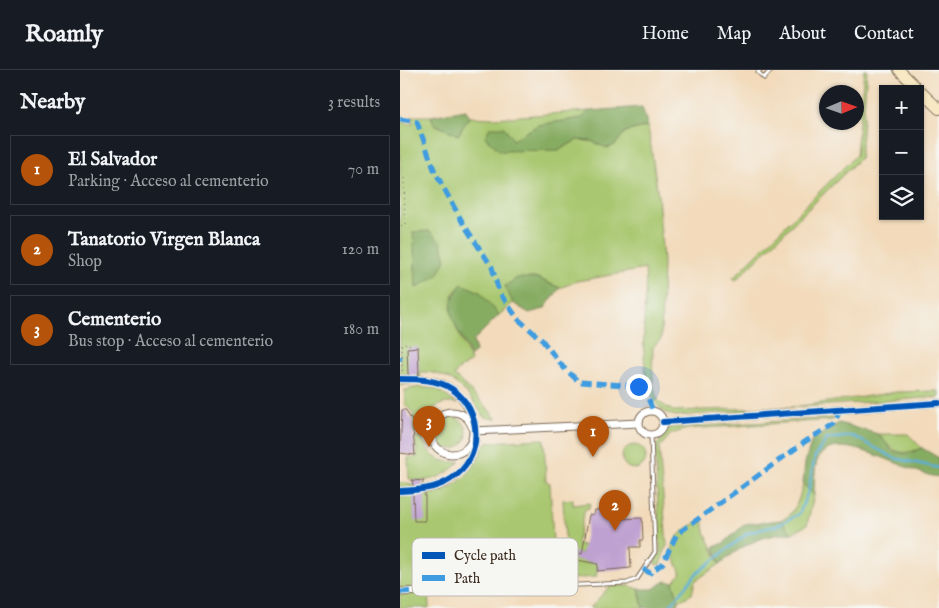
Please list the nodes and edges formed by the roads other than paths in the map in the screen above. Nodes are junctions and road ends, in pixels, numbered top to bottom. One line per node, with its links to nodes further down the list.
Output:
1 (760, 70): 2 (lane)
2 (771, 70)
3 (899, 70): 4 (main road)
4 (914, 85)
5 (924, 95): 6 (main road)
6 (939, 109)
7 (420, 379): 11 (street)
8 (939, 403): 9 (street)
9 (663, 422): 10 (street); 12 (street)
10 (639, 423): 11 (street); 12 (street)
11 (475, 431): 11 (street); 13 (street)
12 (650, 435): 16 (lane)
13 (424, 489)
14 (413, 490): 15 (street)
15 (400, 491)
16 (578, 585)

